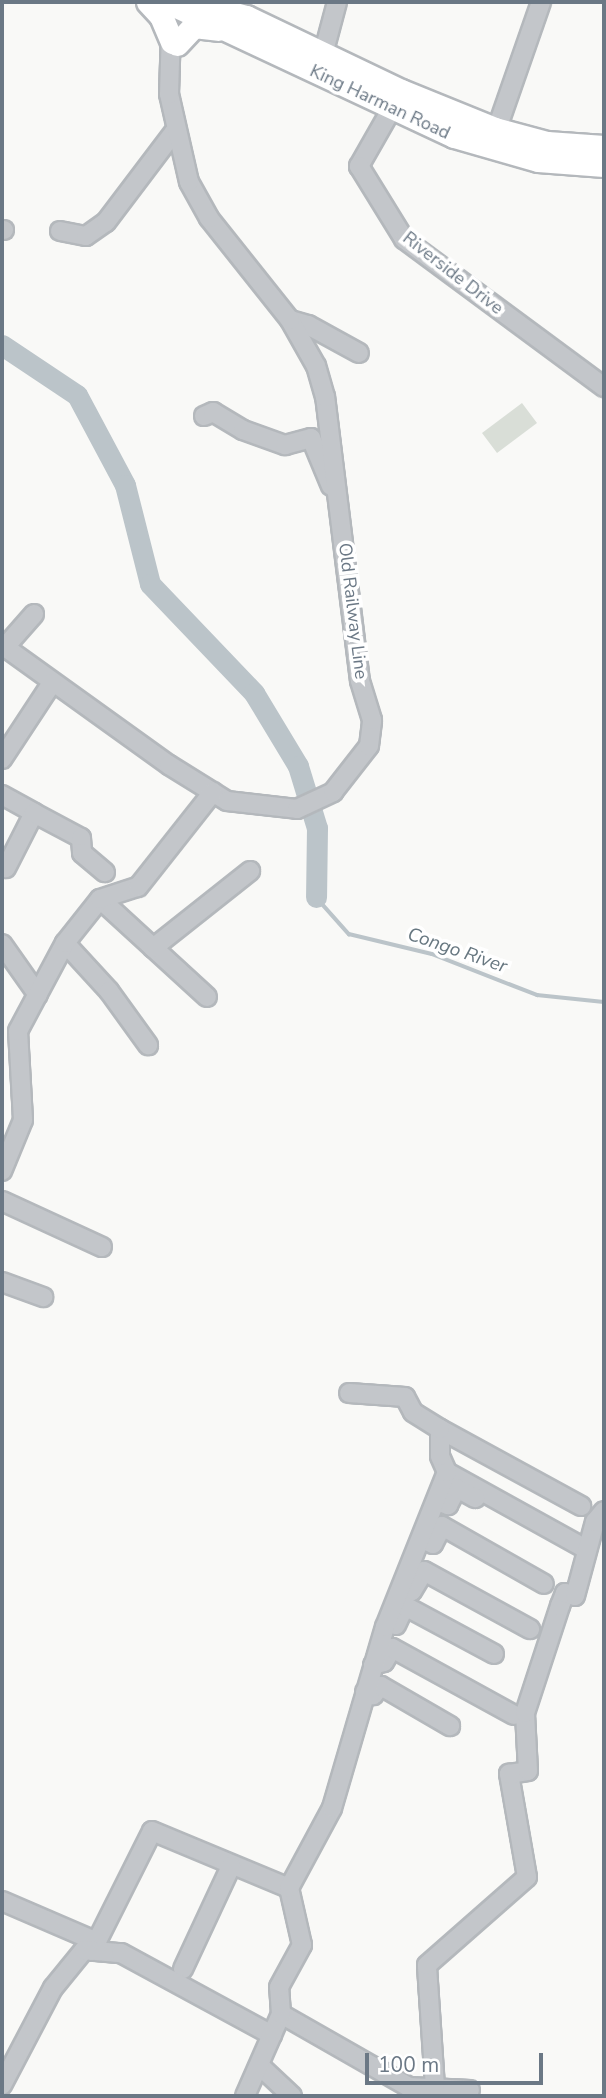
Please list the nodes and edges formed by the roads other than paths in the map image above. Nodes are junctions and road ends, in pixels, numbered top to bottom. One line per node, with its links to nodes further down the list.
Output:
1 (148, 2): 7 (main road)
2 (224, 2): 6 (main road)
3 (337, 2): 8 (street)
4 (541, 2): 11 (street)
5 (176, 3): 6 (main road, King Harman Road); 7 (street, Old Railway Line)
6 (238, 25): 7 (main road); 8 (main road, King Harman Road)
7 (175, 43): 10 (street, Old Railway Line)
8 (320, 64): 9 (main road, King Harman Road)
9 (397, 99): 11 (main road, King Harman Road); 17 (street, Riverside Drive)
10 (174, 132): 14 (street); 15 (street, Old Railway Line)
11 (493, 138): 12 (main road, King Harman Road); 13 (main road, King Harman Road)
12 (604, 147)
13 (604, 165)
14 (60, 231)
15 (290, 320): 16 (street); 19 (street, Old Railway Line)
16 (359, 353)
17 (604, 387)
18 (204, 416): 19 (street)
19 (341, 508): 24 (street, Old Railway Line)
20 (34, 614): 21 (street)
21 (3, 646): 22 (street, Old Railway Line)
22 (52, 683): 23 (street); 24 (street, Old Railway Line)
23 (2, 758)
24 (213, 792): 30 (street)
25 (2, 795): 26 (street)
26 (34, 813): 27 (street); 29 (street)
27 (6, 868)
28 (250, 871): 33 (street)
29 (105, 872)
30 (100, 899): 31 (street); 33 (street)
31 (65, 943): 34 (street); 37 (street)
32 (2, 944): 34 (street)
33 (153, 948): 35 (street)
34 (38, 995): 36 (street)
35 (207, 998)
36 (10, 1030): 38 (street)
37 (148, 1045)
38 (2, 1171)
39 (2, 1201): 40 (street)
40 (102, 1247)
41 (2, 1282): 42 (street)
42 (43, 1297)
43 (349, 1393): 44 (street)
44 (440, 1429): 45 (street); 47 (street)
45 (447, 1472): 46 (street); 51 (street)
46 (437, 1501): 49 (street); 50 (street)
47 (581, 1506)
48 (604, 1511): 51 (street)
49 (422, 1539): 52 (street); 53 (street)
50 (561, 1545)
51 (586, 1549): 70 (street)
52 (544, 1584)
53 (402, 1588): 54 (street); 55 (street)
54 (385, 1627): 56 (street); 57 (street)
55 (530, 1629)
56 (494, 1654)
57 (373, 1665): 58 (street); 59 (street)
58 (365, 1692): 60 (street); 62 (street)
59 (514, 1715)
60 (450, 1726)
61 (231, 1866): 62 (street); 64 (street); 65 (street)
62 (289, 1888): 66 (street)
63 (2, 1901): 64 (street)
64 (94, 1946): 67 (street); 69 (street)
65 (183, 1969)
66 (281, 2014): 67 (street); 70 (street)
67 (272, 2035): 68 (street)
68 (260, 2066): 72 (street); 73 (street)
69 (2, 2085)
70 (435, 2087): 71 (street)
71 (470, 2090)
72 (245, 2096)
73 (292, 2096)

